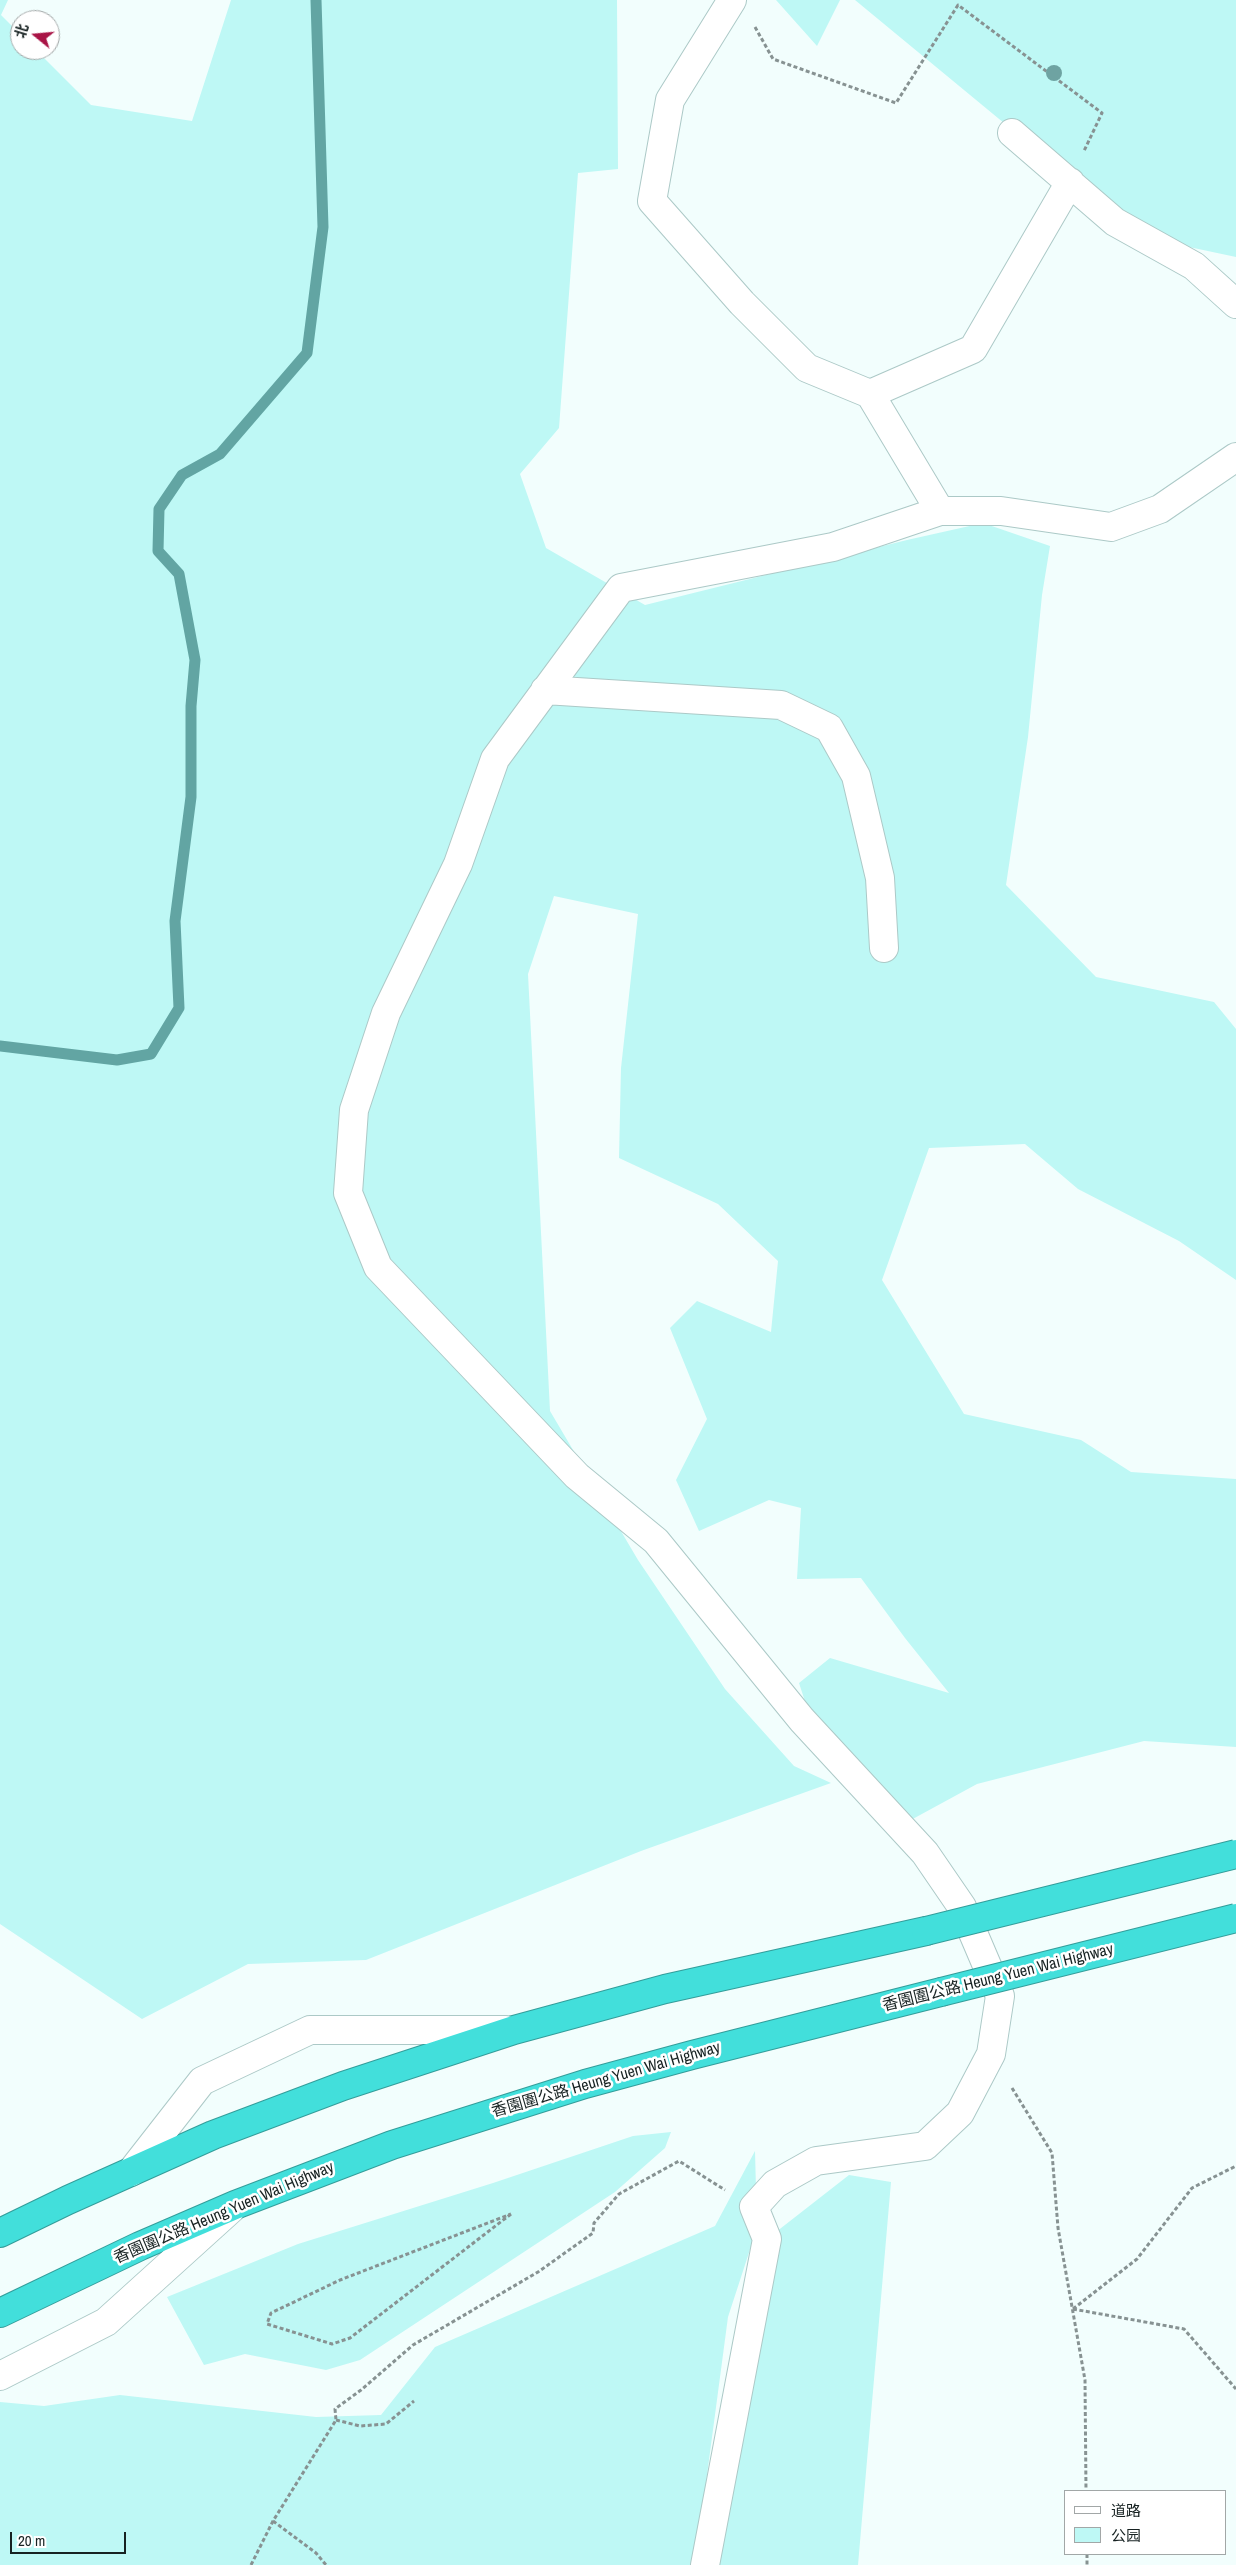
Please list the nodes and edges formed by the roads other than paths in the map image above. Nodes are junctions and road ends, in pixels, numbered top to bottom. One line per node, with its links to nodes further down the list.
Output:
1 (732, 0): 5 (street)
2 (1012, 133): 3 (street)
3 (1070, 182): 4 (street); 5 (street)
4 (1236, 304)
5 (870, 394): 7 (street)
6 (1236, 457): 7 (street)
7 (940, 511): 8 (street)
8 (545, 690): 9 (street); 18 (street)
9 (884, 948)
10 (1236, 1854): 12 (highway, bridge)
11 (1236, 1918): 14 (highway, 香園圍公路 Heung Yuen Wai Highway, bridge)
12 (514, 2030): 13 (highway); 13 (street)
13 (131, 2172): 15 (highway)
14 (235, 2205): 16 (highway, 香園圍公路 Heung Yuen Wai Highway); 17 (street)
15 (0, 2233)
16 (0, 2313)
17 (0, 2376)
18 (705, 2565)

